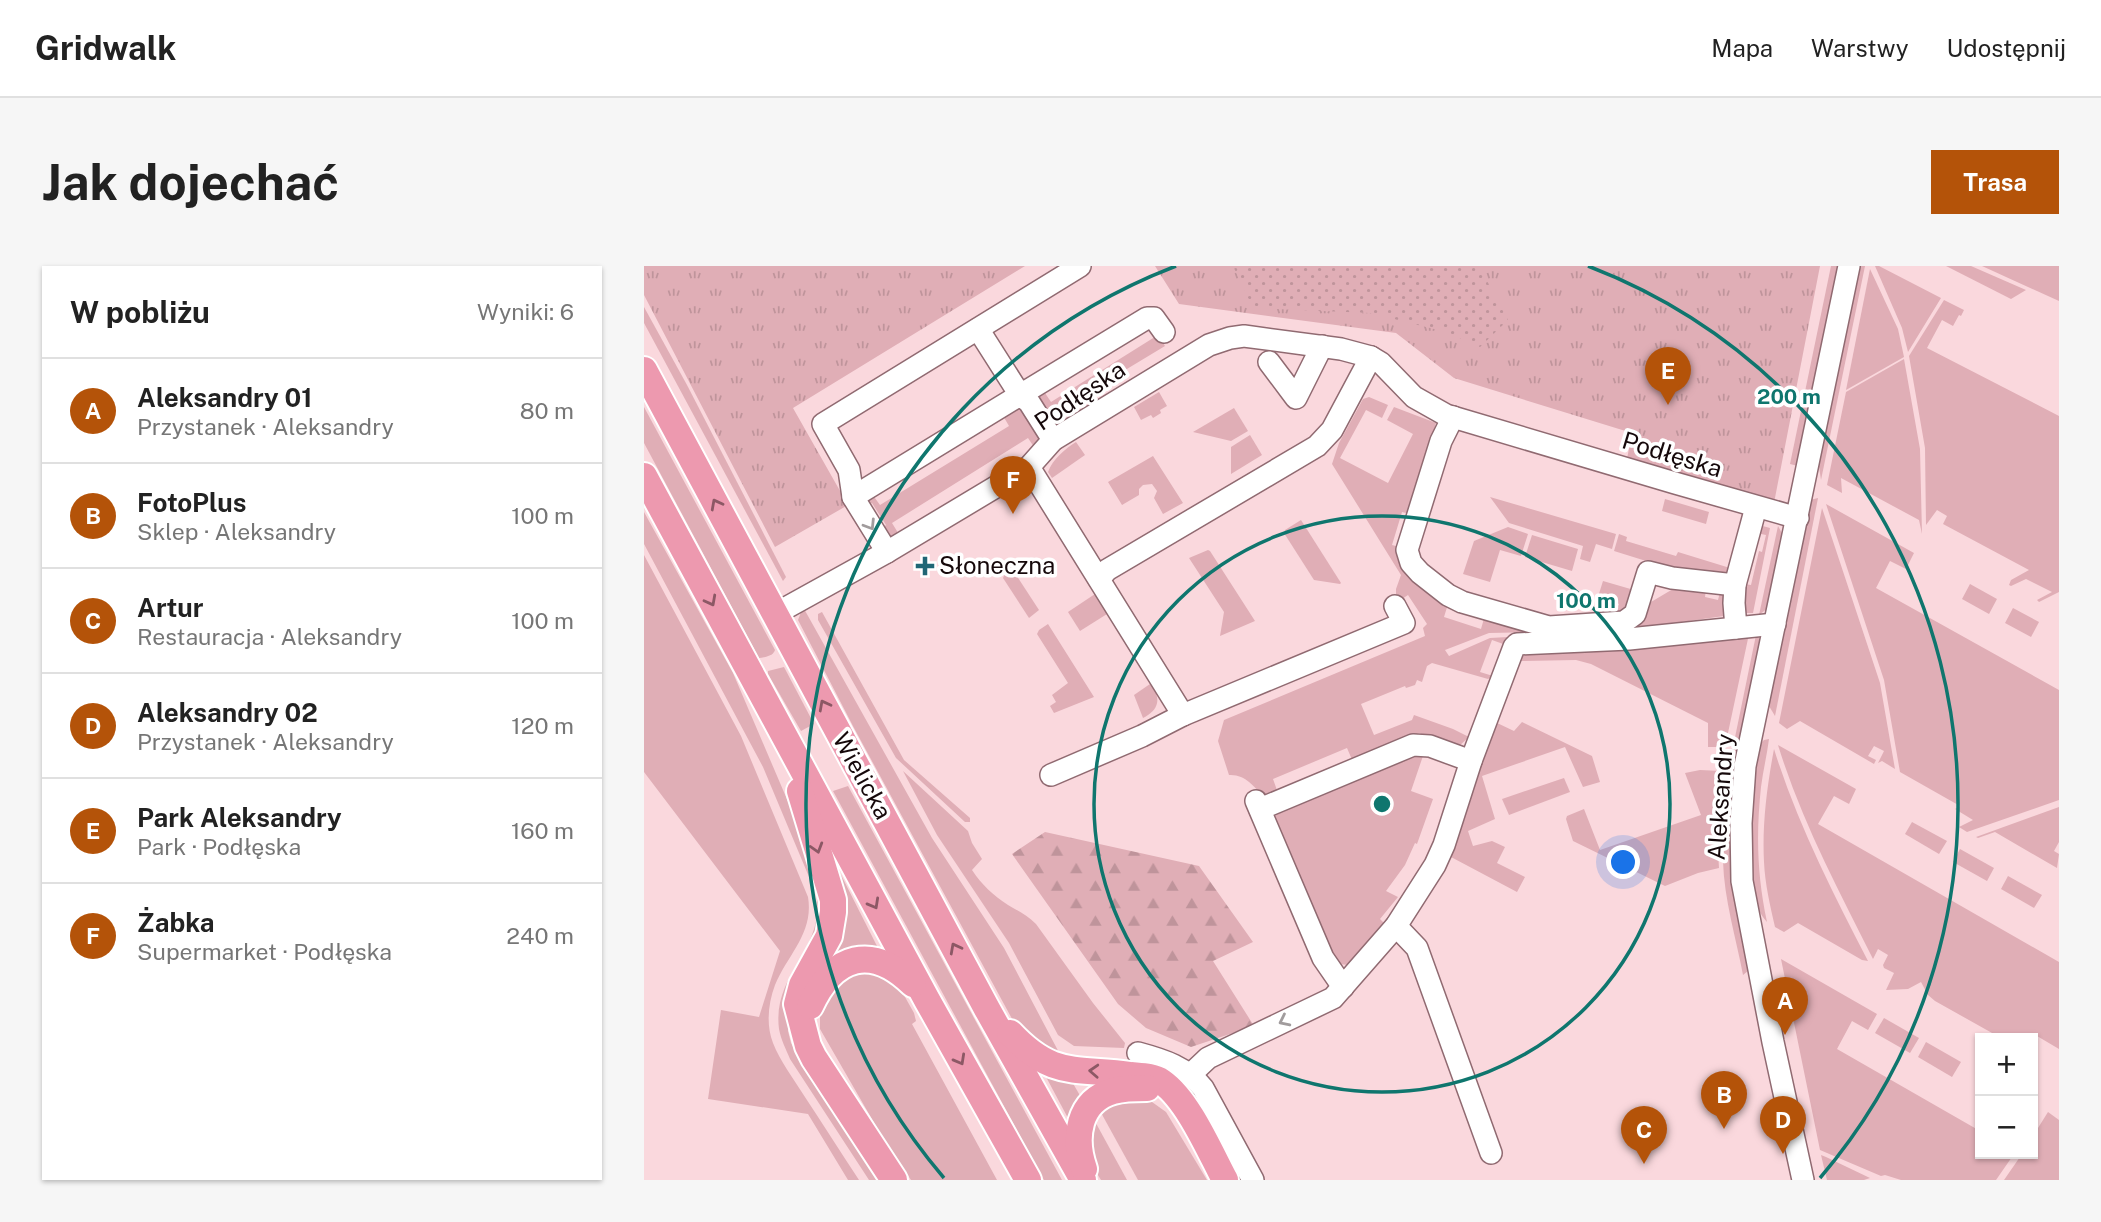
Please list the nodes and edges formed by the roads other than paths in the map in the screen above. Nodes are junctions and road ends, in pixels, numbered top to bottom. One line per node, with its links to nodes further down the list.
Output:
1 (1080, 266): 3 (street)
2 (1849, 266): 16 (street, Aleksandry)
3 (978, 329): 9 (street); 14 (street)
4 (1164, 332): 9 (street)
5 (1322, 346): 6 (street, Podłęska); 7 (street); 11 (street, Podłęska)
6 (1371, 357): 10 (street, Podłęska); 18 (street)
7 (1269, 362)
8 (644, 370): 21 (main road, Wielicka, one-way to 8)
9 (1020, 395): 11 (street); 14 (street)
10 (1453, 416): 15 (street, Podłęska); 19 (street)
11 (1053, 440): 12 (street, Podłęska)
12 (1029, 467): 17 (street, Podłęska); 18 (street)
13 (644, 476): 25 (main road, Wielicka, one-way to 25)
14 (853, 498): 17 (street, one-way to 17)
15 (1756, 507): 16 (street, Podłęska); 19 (street)
16 (1798, 518): 22 (street, Aleksandry)
17 (887, 552): 21 (street, Podłęska)
18 (1099, 579): 24 (street)
19 (1735, 585): 23 (street)
20 (1395, 606): 24 (street)
21 (775, 614): 31 (main road, Wielicka, one-way to 21)
22 (1775, 624): 23 (street); 42 (street, Aleksandry)
23 (1736, 628): 26 (street)
24 (1183, 715): 27 (street)
25 (784, 736): 30 (main road, Wielicka, one-way to 30); 32 (main road, one-way to 32)
26 (1471, 761): 28 (street); 29 (street)
27 (1051, 775)
28 (1396, 926): 29 (street); 36 (street)
29 (1343, 987): 34 (street, one-way to 34)
30 (927, 1000): 32 (main road); 38 (main road, Wielicka, one-way to 38)
31 (987, 1009): 35 (main road, one-way to 31); 39 (main road, Wielicka)
32 (803, 1023): 37 (main road)
33 (1138, 1053): 34 (street)
34 (1190, 1074): 41 (street)
35 (1178, 1099): 39 (main road); 40 (main road)
36 (1491, 1153)
37 (894, 1180)
38 (1028, 1180)
39 (1085, 1180)
40 (1226, 1180)
41 (1253, 1180)
42 (1803, 1180)

